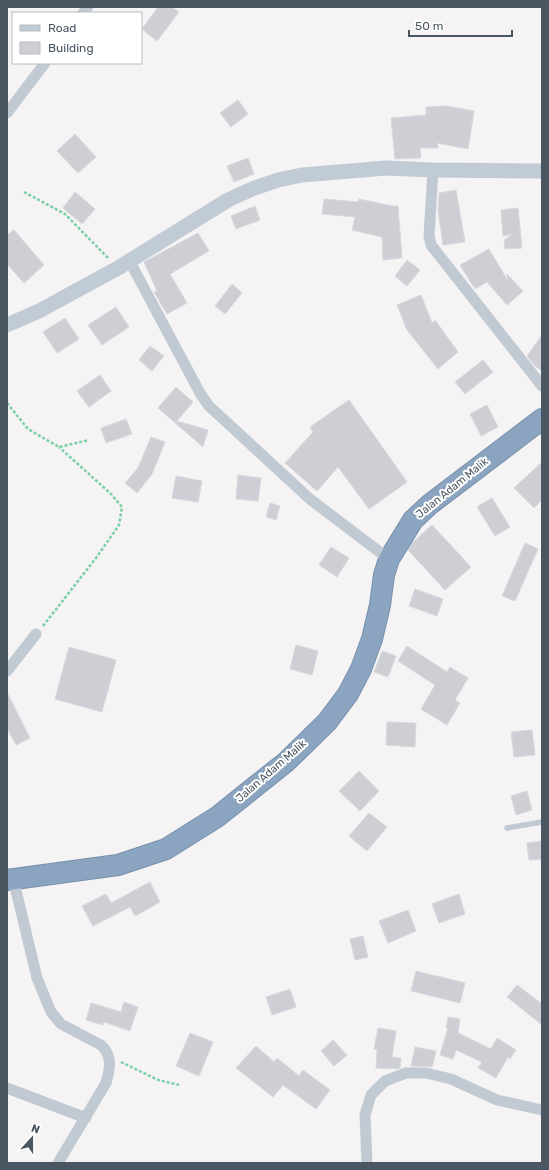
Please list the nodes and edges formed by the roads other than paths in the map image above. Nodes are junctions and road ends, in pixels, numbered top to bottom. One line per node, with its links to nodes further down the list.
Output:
1 (44, 64): 2 (street)
2 (7, 113)
3 (433, 170): 4 (main road); 5 (main road); 7 (street)
4 (542, 171)
5 (123, 264): 6 (main road); 9 (street)
6 (7, 325)
7 (542, 386)
8 (542, 419): 9 (highway, Jalan Adam Malik)
9 (389, 559): 14 (highway, Jalan Adam Malik)
10 (36, 634): 11 (street)
11 (7, 671)
12 (542, 822): 13 (lane)
13 (507, 828)
14 (10, 879): 17 (street)
15 (7, 1088): 17 (street)
16 (542, 1110): 19 (street)
17 (86, 1118): 18 (street)
18 (58, 1163)
19 (367, 1163)

